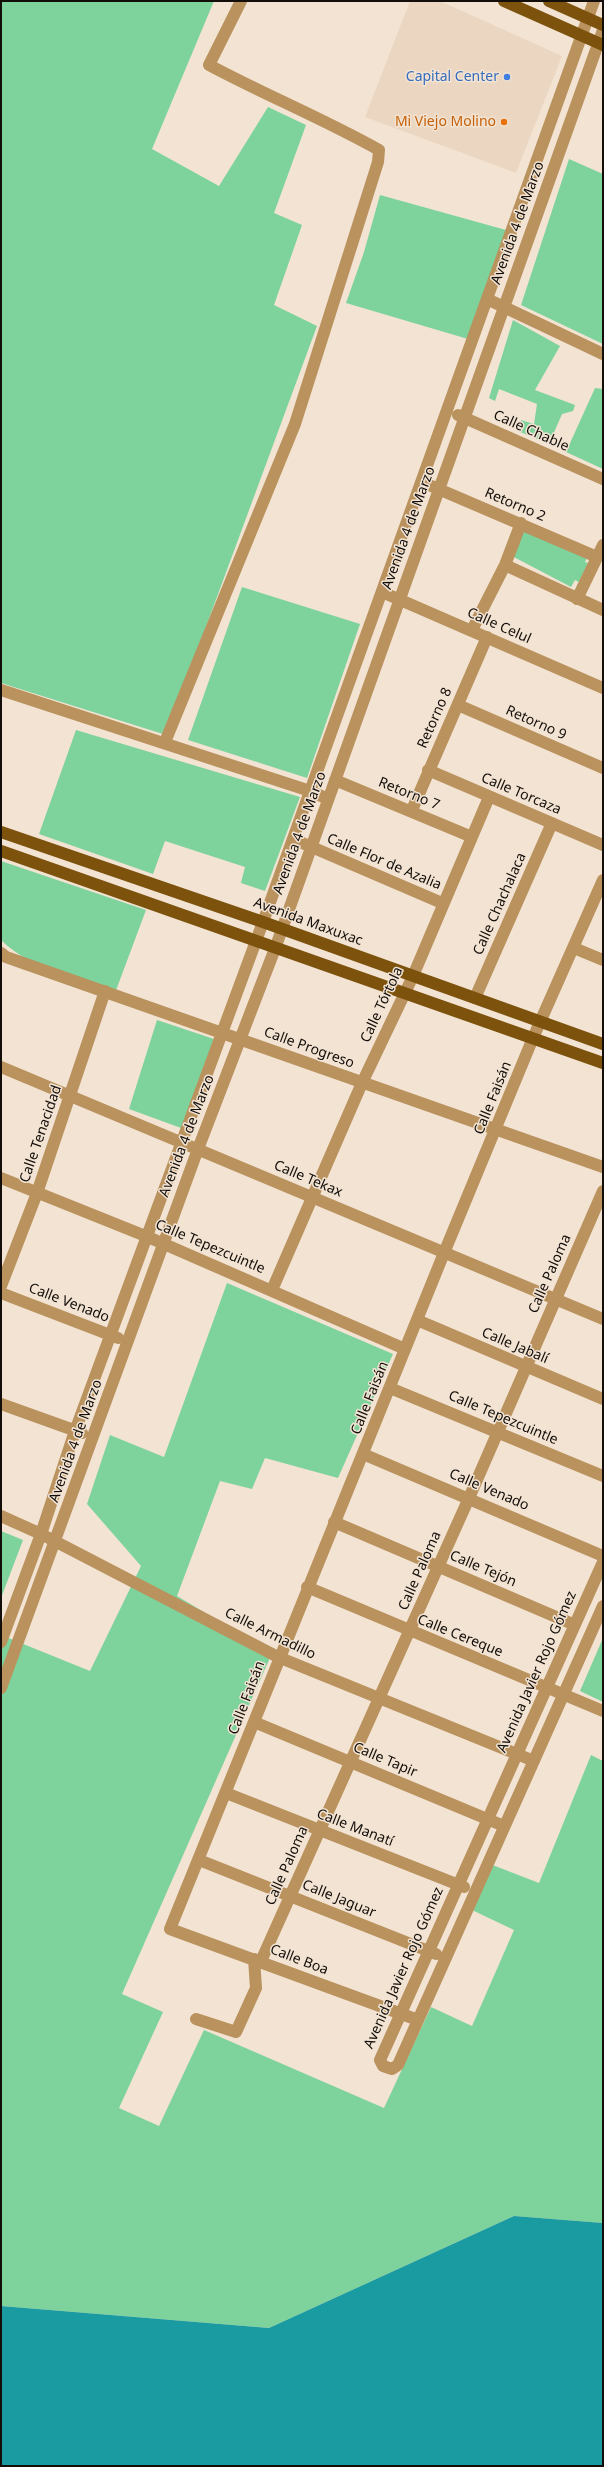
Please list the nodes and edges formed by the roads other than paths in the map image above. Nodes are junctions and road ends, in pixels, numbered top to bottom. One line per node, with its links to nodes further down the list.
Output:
1 (241, 1): 31 (street)
2 (504, 1): 8 (main road)
3 (549, 1): 5 (main road)
4 (594, 1): 5 (street, Avenida 4 de Marzo)
5 (588, 18): 6 (main road); 8 (street, Avenida 4 de Marzo)
6 (603, 25)
7 (603, 30): 9 (street, Avenida 4 de Marzo)
8 (582, 36): 9 (main road); 10 (street, Avenida 4 de Marzo)
9 (601, 44): 11 (street, Avenida 4 de Marzo)
10 (487, 299): 11 (street); 13 (street, Avenida 4 de Marzo)
11 (504, 306): 12 (street); 14 (street, Avenida 4 de Marzo)
12 (603, 354)
13 (447, 410): 14 (street, Calle Chable); 16 (street, Avenida 4 de Marzo)
14 (464, 418): 15 (street, Calle Chable); 17 (street, Avenida 4 de Marzo)
15 (603, 479)
16 (422, 482): 17 (street, Retorno 2); 22 (street, Avenida 4 de Marzo)
17 (439, 489): 18 (street, Retorno 2); 23 (street, Avenida 4 de Marzo)
18 (521, 524): 20 (street, Retorno 2); 21 (street)
19 (603, 544): 20 (street)
20 (597, 557): 24 (street)
21 (505, 565): 24 (street); 26 (street)
22 (382, 592): 23 (street, Calle Celul); 35 (street, Avenida 4 de Marzo)
23 (400, 598): 26 (street, Calle Celul); 34 (street, Avenida 4 de Marzo)
24 (577, 599): 25 (street)
25 (603, 610)
26 (472, 630): 27 (street, Calle Celul)
27 (487, 637): 28 (street, Calle Celul); 30 (street, Retorno 8)
28 (603, 688)
29 (1, 690): 31 (street)
30 (458, 705): 32 (street, Retorno 9); 33 (street, Retorno 8)
31 (165, 742): 35 (street)
32 (603, 768)
33 (428, 770): 36 (street, Calle Torcaza); 38 (street, Retorno 8)
34 (335, 780): 37 (street, Avenida 4 de Marzo); 38 (street, Retorno 7)
35 (310, 791): 37 (street); 42 (street, Avenida 4 de Marzo)
36 (489, 797): 39 (street, Calle Torcaza); 41 (street, Calle Tórtola)
37 (328, 799): 44 (street, Avenida 4 de Marzo)
38 (412, 810): 41 (street, Retorno 7)
39 (552, 823): 43 (street, Calle Torcaza); 58 (street, Calle Chachalaca)
40 (1, 832): 48 (main road, Avenida Maxuxac)
41 (472, 837): 47 (street, Calle Tórtola)
42 (293, 839): 44 (street, Calle Flor de Azalia); 48 (street, Avenida 4 de Marzo)
43 (603, 845)
44 (311, 847): 47 (street, Calle Flor de Azalia); 49 (street, Avenida 4 de Marzo)
45 (1, 851): 50 (main road)
46 (603, 880): 52 (street, Calle Faisán)
47 (442, 903): 55 (street, Calle Tórtola)
48 (263, 922): 49 (main road, Avenida Maxuxac); 50 (street, Avenida 4 de Marzo)
49 (282, 929): 51 (street, Avenida 4 de Marzo); 55 (main road, Avenida Maxuxac)
50 (257, 939): 51 (main road); 60 (street, Avenida 4 de Marzo)
51 (276, 946): 57 (main road); 62 (street, Avenida 4 de Marzo)
52 (574, 948): 54 (street); 59 (street, Calle Faisán)
53 (3, 960): 56 (street, Calle Progreso)
54 (603, 960)
55 (413, 976): 57 (street, Calle Tórtola); 58 (main road, Avenida Maxuxac)
56 (105, 991): 60 (street, Calle Progreso); 67 (street, Calle Tenacidad)
57 (406, 992): 61 (main road); 66 (street, Calle Tórtola)
58 (475, 998): 59 (main road, Avenida Maxuxac)
59 (541, 1022): 61 (street, Calle Faisán); 63 (main road, Avenida Maxuxac)
60 (222, 1032): 62 (street, Calle Progreso); 69 (street, Avenida 4 de Marzo)
61 (533, 1038): 64 (main road); 68 (street, Calle Faisán)
62 (240, 1039): 66 (street, Calle Progreso); 70 (street, Avenida 4 de Marzo)
63 (603, 1044)
64 (603, 1063)
65 (1, 1067): 67 (street, Calle Tekax)
66 (362, 1083): 68 (street, Calle Progreso); 75 (street, Calle Tórtola)
67 (70, 1097): 69 (street, Calle Tekax); 74 (street, Calle Tenacidad)
68 (497, 1129): 71 (street, Calle Progreso); 78 (street, Calle Faisán)
69 (181, 1142): 70 (street, Calle Tekax); 76 (street, Avenida 4 de Marzo)
70 (198, 1149): 75 (street, Calle Tekax); 77 (street, Avenida 4 de Marzo)
71 (603, 1167)
72 (1, 1178): 74 (street, Calle Tepezcuintle)
73 (603, 1191): 82 (street, Calle Paloma)
74 (37, 1193): 76 (street, Calle Tepezcuintle); 79 (street, Calle Tenacidad)
75 (312, 1197): 78 (street, Calle Tekax); 80 (street, Calle Tórtola)
76 (148, 1237): 77 (street, Calle Tepezcuintle); 85 (street, Avenida 4 de Marzo)
77 (164, 1243): 80 (street, Calle Tepezcuintle); 86 (street, Avenida 4 de Marzo)
78 (444, 1253): 82 (street, Calle Tekax); 84 (street, Calle Faisán)
79 (1, 1286)
80 (272, 1290): 87 (street, Calle Tepezcuintle)
81 (1, 1293): 85 (street, Calle Venado)
82 (556, 1299): 83 (street, Calle Tekax); 88 (street, Calle Paloma)
83 (603, 1319)
84 (417, 1320): 87 (street, Calle Faisán); 88 (street, Calle Jabalí)
85 (111, 1336): 86 (street, Calle Venado); 92 (street, Avenida 4 de Marzo)
86 (127, 1341): 94 (street, Avenida 4 de Marzo)
87 (405, 1349): 89 (street, Calle Faisán)
88 (525, 1367): 90 (street, Calle Jabalí); 93 (street, Calle Paloma)
89 (390, 1388): 93 (street, Calle Tepezcuintle); 95 (street, Calle Faisán)
90 (603, 1399)
91 (1, 1404): 92 (street)
92 (76, 1431): 94 (street); 100 (street, Avenida 4 de Marzo)
93 (497, 1431): 96 (street, Calle Tepezcuintle); 97 (street, Calle Paloma)
94 (93, 1436): 101 (street, Avenida 4 de Marzo)
95 (363, 1454): 97 (street, Calle Venado); 99 (street, Calle Faisán)
96 (603, 1476)
97 (469, 1498): 102 (street, Calle Venado); 104 (street, Calle Paloma)
98 (1, 1516): 100 (street, Calle Armadillo)
99 (334, 1522): 104 (street, Calle Tejón); 105 (street, Calle Faisán)
100 (41, 1534): 101 (street, Calle Armadillo); 108 (street, Avenida 4 de Marzo)
101 (56, 1541): 109 (street, Avenida 4 de Marzo); 112 (street, Calle Armadillo)
102 (603, 1556)
103 (603, 1562): 107 (street, Avenida Javier Rojo Gómez)
104 (438, 1566): 107 (street, Calle Tejón); 110 (street, Calle Paloma)
105 (307, 1587): 110 (street, Calle Cereque); 112 (street, Calle Faisán)
106 (603, 1606): 115 (street, Avenida Javier Rojo Gómez)
107 (575, 1625): 113 (street, Avenida Javier Rojo Gómez)
108 (7, 1626): 109 (street); 111 (street, Avenida 4 de Marzo)
109 (22, 1631): 114 (street, Avenida 4 de Marzo)
110 (410, 1631): 113 (street, Calle Cereque); 116 (street, Calle Paloma)
111 (1, 1642)
112 (278, 1657): 116 (street, Calle Armadillo); 118 (street, Calle Faisán)
113 (546, 1687): 115 (street, Calle Cereque); 119 (street, Avenida Javier Rojo Gómez)
114 (1, 1688)
115 (564, 1694): 117 (street, Calle Cereque); 120 (street, Avenida Javier Rojo Gómez)
116 (380, 1700): 119 (street, Calle Armadillo); 121 (street, Calle Paloma)
117 (603, 1711)
118 (254, 1722): 121 (street, Calle Tapir); 122 (street, Calle Faisán)
119 (516, 1754): 120 (street, Calle Armadillo); 123 (street, Avenida Javier Rojo Gómez)
120 (534, 1761): 124 (street, Avenida Javier Rojo Gómez)
121 (351, 1762): 123 (street, Calle Tapir); 125 (street, Calle Paloma)
122 (226, 1793): 125 (street, Calle Manatí); 126 (street, Calle Faisán)
123 (487, 1819): 124 (street, Calle Tapir); 127 (street, Avenida Javier Rojo Gómez)
124 (504, 1826): 128 (street, Avenida Javier Rojo Gómez)
125 (319, 1830): 127 (street, Calle Manatí); 129 (street, Calle Paloma)
126 (199, 1860): 129 (street, Calle Jaguar); 130 (street, Calle Faisán)
127 (458, 1884): 128 (street, Calle Manatí); 131 (street, Avenida Javier Rojo Gómez)
128 (474, 1891): 132 (street, Avenida Javier Rojo Gómez)
129 (291, 1895): 131 (street, Calle Jaguar); 133 (street, Calle Paloma)
130 (170, 1929): 133 (street, Calle Boa)
131 (429, 1951): 132 (street, Calle Jaguar); 134 (street, Avenida Javier Rojo Gómez)
132 (445, 1958): 136 (street, Avenida Javier Rojo Gómez)
133 (258, 1960): 134 (street, Calle Boa); 135 (street)
134 (400, 2014): 136 (street, Calle Boa); 136 (street, Avenida Javier Rojo Gómez)
135 (196, 2019)
136 (418, 2020)

